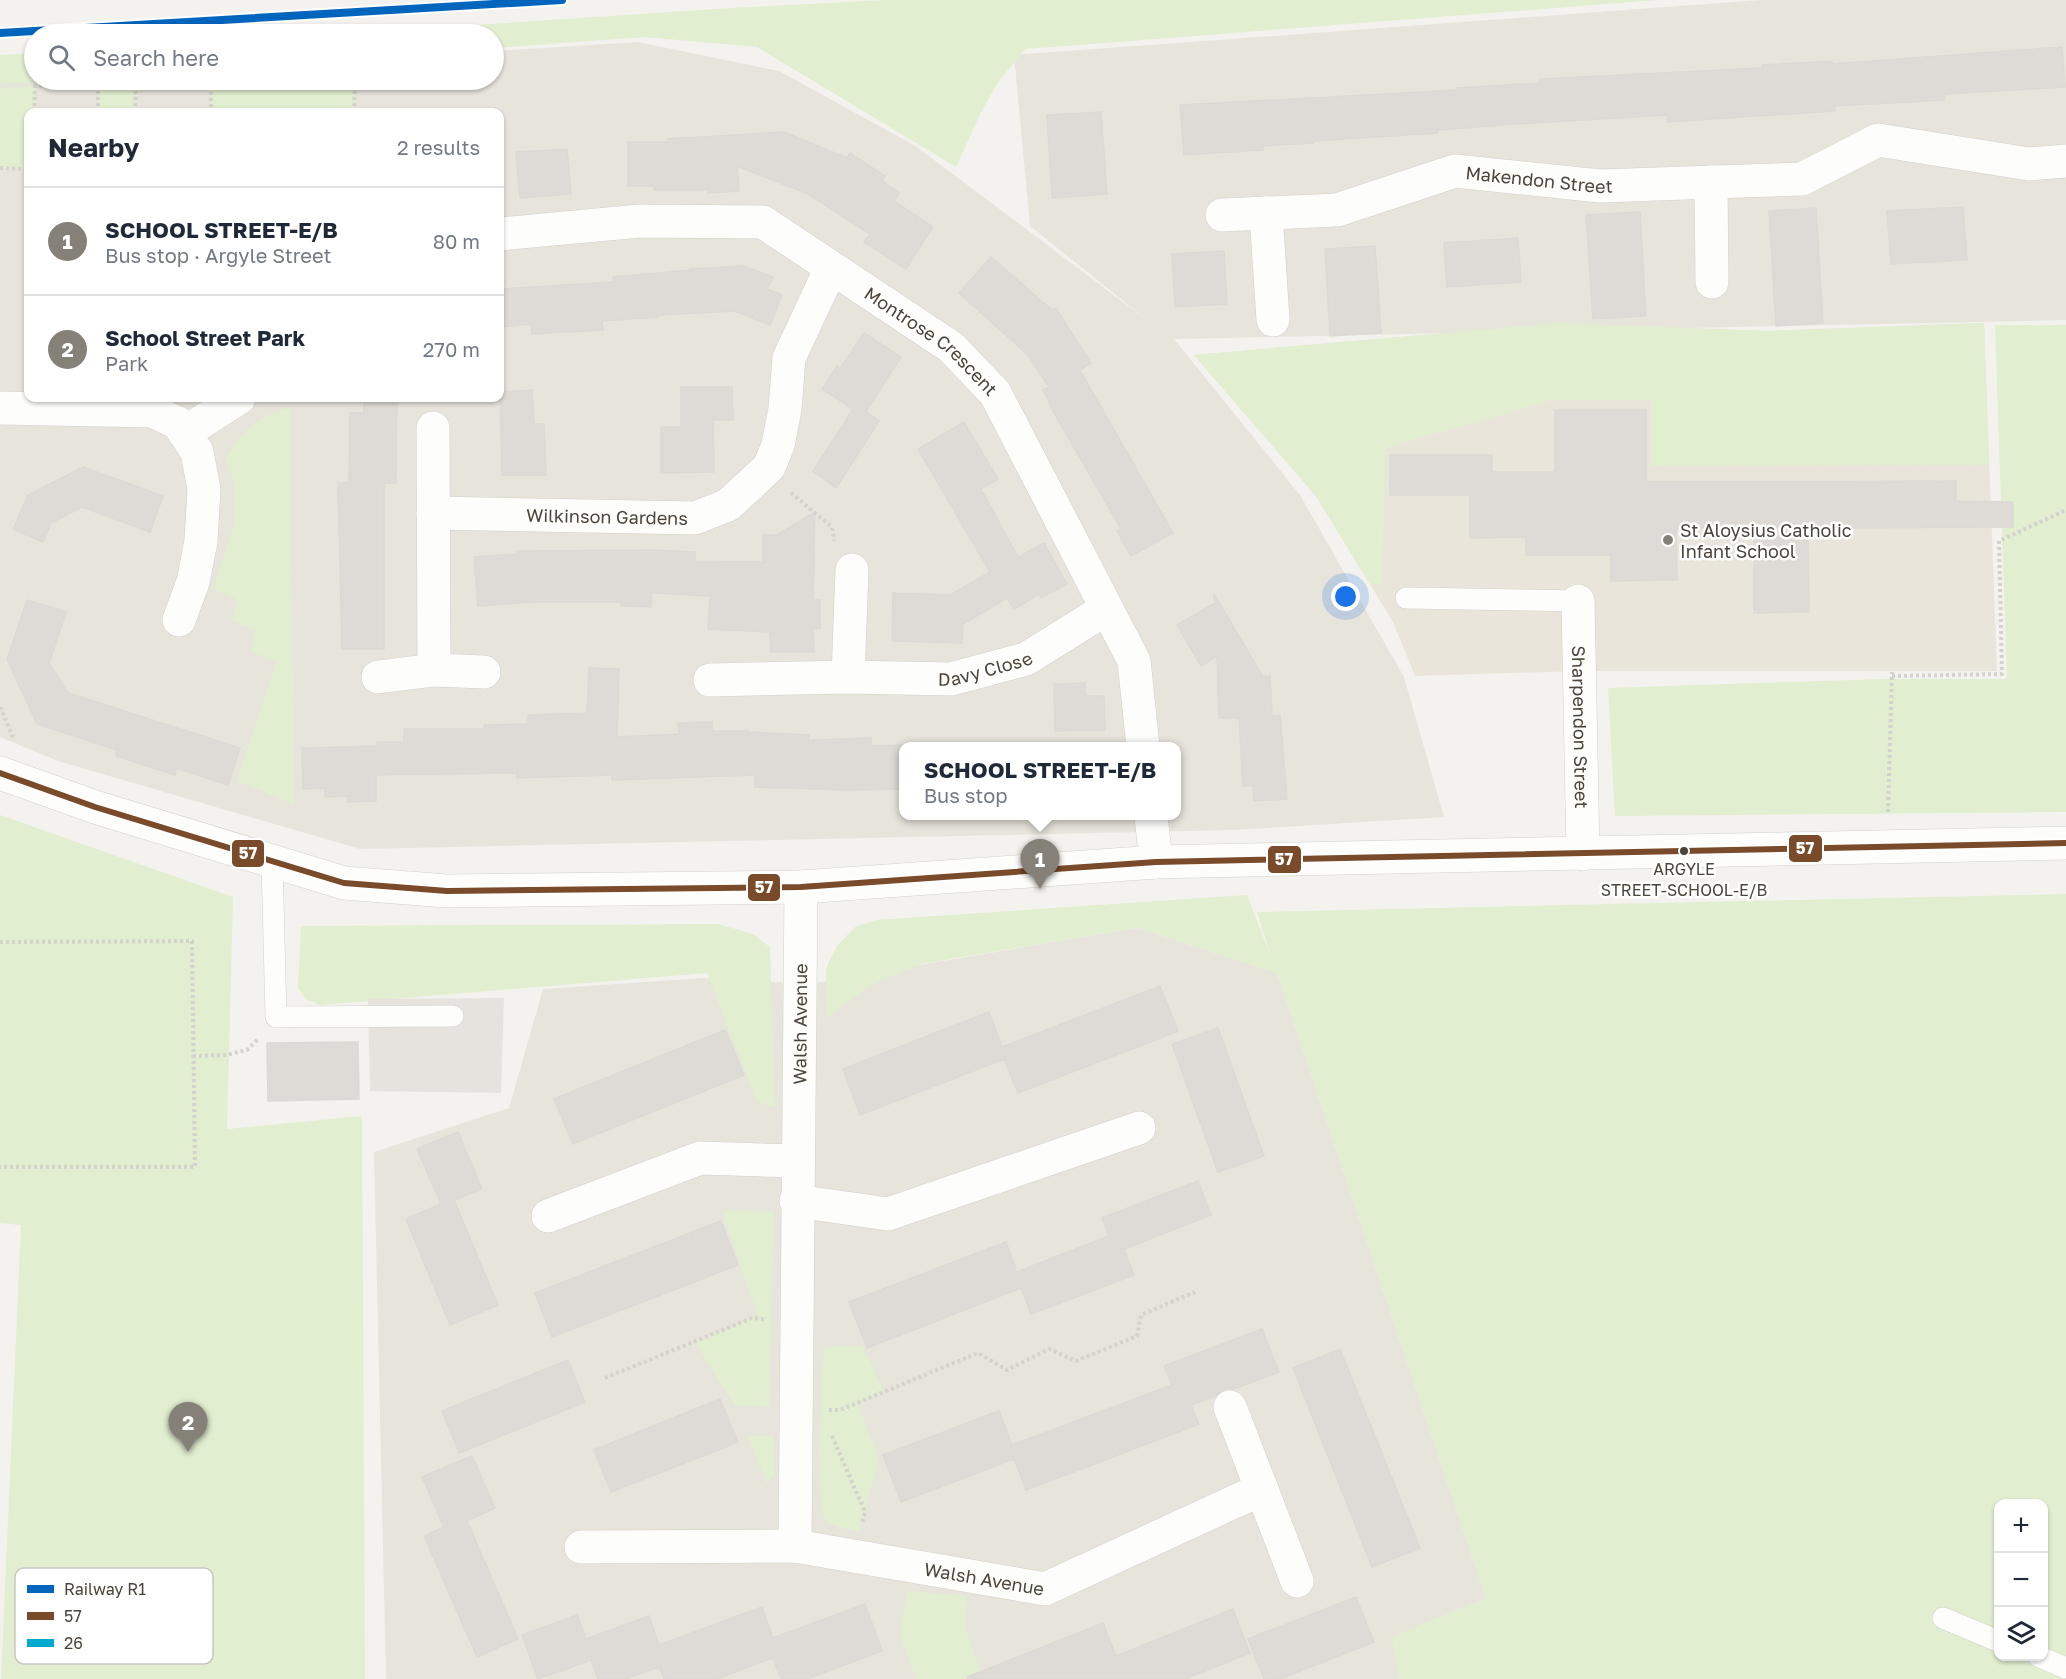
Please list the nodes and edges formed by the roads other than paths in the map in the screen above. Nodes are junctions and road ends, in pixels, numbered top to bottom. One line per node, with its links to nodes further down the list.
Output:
1 (2066, 161): 2 (street, Makendon Street)
2 (1711, 182): 3 (street, Makendon Street); 7 (street)
3 (1266, 213): 4 (street, Makendon Street); 8 (street)
4 (1222, 215)
5 (504, 234): 6 (street, Montrose Crescent)
6 (831, 268): 13 (street, Wilkinson Gardens); 17 (street, Montrose Crescent)
7 (1712, 282)
8 (1273, 320)
9 (233, 402): 12 (street)
10 (0, 408): 12 (street)
11 (433, 428): 13 (street)
12 (184, 433): 18 (street)
13 (434, 513): 19 (street)
14 (852, 570): 22 (street)
15 (1406, 598): 16 (lane)
16 (1578, 602): 28 (street, Sharpendon Street)
17 (1106, 609): 22 (street, Davy Close); 24 (street, Montrose Crescent)
18 (179, 620)
19 (434, 670): 20 (street); 21 (street)
20 (484, 672)
21 (378, 677)
22 (848, 677): 23 (street, Davy Close)
23 (710, 680)
24 (1142, 742)
25 (0, 773): 29 (street)
26 (1151, 820): 30 (street)
27 (2066, 843): 28 (street)
28 (1583, 854): 30 (street)
29 (272, 862): 31 (street); 32 (lane)
30 (1156, 862): 31 (street)
31 (801, 887): 34 (street, Walsh Avenue)
32 (453, 1016)
33 (1139, 1128): 35 (street)
34 (797, 1161): 35 (street, Walsh Avenue); 36 (street)
35 (796, 1201): 39 (street, Walsh Avenue)
36 (549, 1216)
37 (1230, 1407): 38 (street)
38 (1262, 1489): 39 (street, Walsh Avenue); 41 (street)
39 (795, 1546): 40 (street, Walsh Avenue)
40 (580, 1547)
41 (1298, 1581)
42 (1943, 1618): 43 (lane)
43 (1994, 1639)
44 (2048, 1660): 45 (lane)
45 (2066, 1668)

